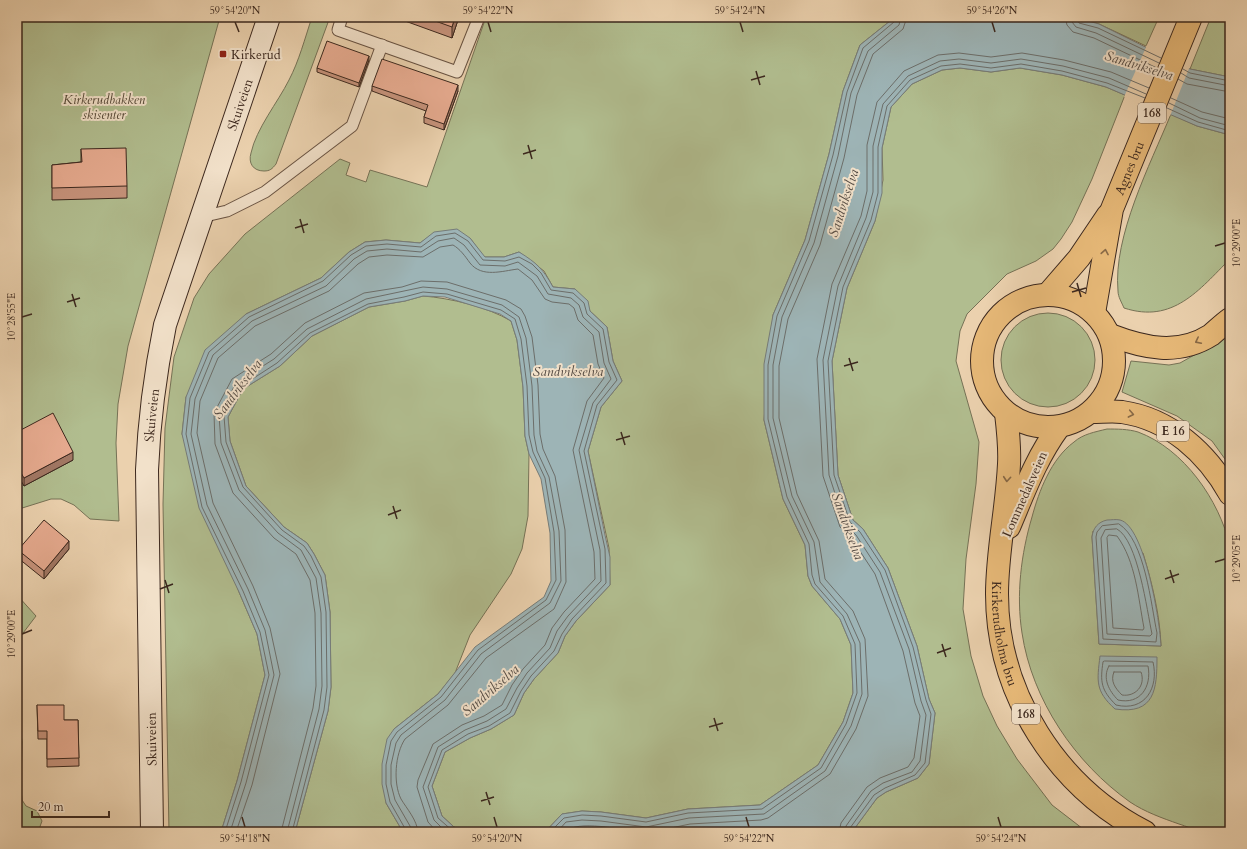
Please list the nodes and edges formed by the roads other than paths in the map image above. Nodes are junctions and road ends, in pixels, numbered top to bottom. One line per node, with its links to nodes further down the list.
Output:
1 (269, 17): 7 (main road, Skuiveien)
2 (342, 17): 5 (lane)
3 (478, 17): 5 (lane)
4 (1191, 17): 6 (main road, Agnes bru / 168)
5 (382, 46): 7 (lane)
6 (1112, 209): 8 (main road, Agnes bru / 168); 9 (main road, Agnes bru / 168, one-way to 6)
7 (201, 217): 17 (main road, Skuiveien)
8 (1047, 295): 9 (main road); 13 (main road)
9 (1094, 313): 11 (main road)
10 (1230, 319): 11 (main road, one-way to 11)
11 (1110, 335): 12 (main road)
12 (1092, 412): 14 (main road); 15 (main road, E 16, one-way to 15)
13 (1006, 413): 14 (main road); 16 (main road, Lommedalsveien / 168, one-way to 16)
14 (1059, 427): 16 (main road, Lommedalsveien / 168)
15 (1230, 494)
16 (1000, 548): 18 (main road, Kirkerudholma bru / 168)
17 (152, 832)
18 (1145, 832)

